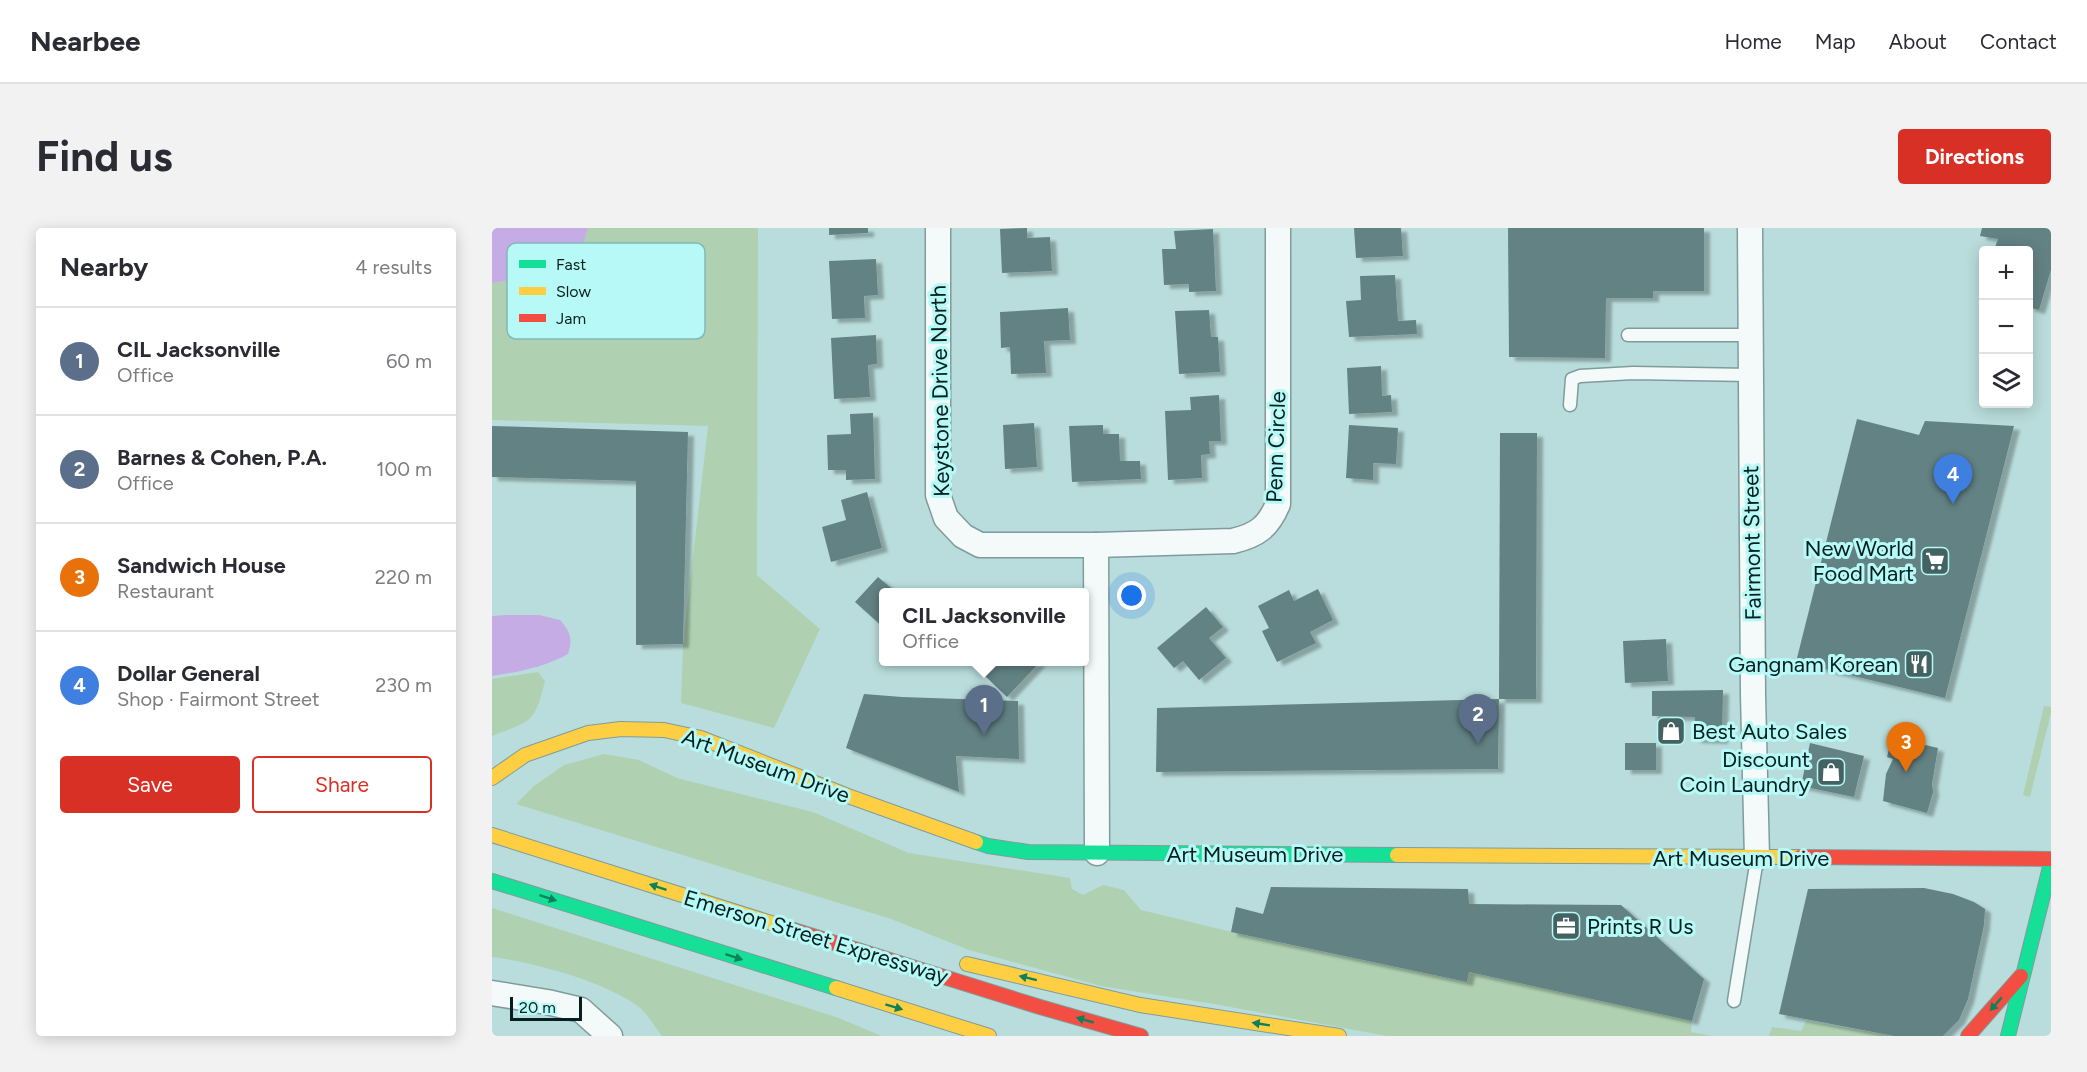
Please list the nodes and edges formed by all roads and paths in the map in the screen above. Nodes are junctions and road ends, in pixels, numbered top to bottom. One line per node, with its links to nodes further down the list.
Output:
1 (938, 228): 8 (street, Keystone Drive North)
2 (1278, 228): 8 (street, Penn Circle)
3 (1750, 228): 5 (street, Fairmont Street)
4 (1628, 335): 5 (lane)
5 (1750, 335): 6 (street, Fairmont Street)
6 (1750, 375): 7 (lane); 12 (street, Fairmont Street)
7 (1570, 405)
8 (1095, 545): 11 (street)
9 (492, 778): 11 (main road, Art Museum Drive)
10 (492, 835): 15 (main road, Emerson Street Expressway, one-way to 10)
11 (1097, 853): 12 (main road, Art Museum Drive)
12 (1757, 858): 13 (main road, Art Museum Drive); 21 (lane)
13 (2051, 861): 18 (main road)
14 (492, 881): 19 (main road, Emerson Street Expressway, one-way to 19)
15 (811, 936): 16 (main road); 25 (main road, Emerson Street Expressway, one-way to 15)
16 (923, 956)
17 (957, 962): 26 (main road, one-way to 17)
18 (2024, 972): 27 (main road, one-way to 27); 28 (main road)
19 (798, 977): 22 (main road); 24 (main road, Emerson Street Expressway, one-way to 24)
20 (492, 993): 23 (street)
21 (1734, 1001)
22 (883, 1017)
23 (610, 1036)
24 (989, 1036)
25 (1141, 1036)
26 (1339, 1036)
27 (1968, 1036)
28 (2008, 1036)

